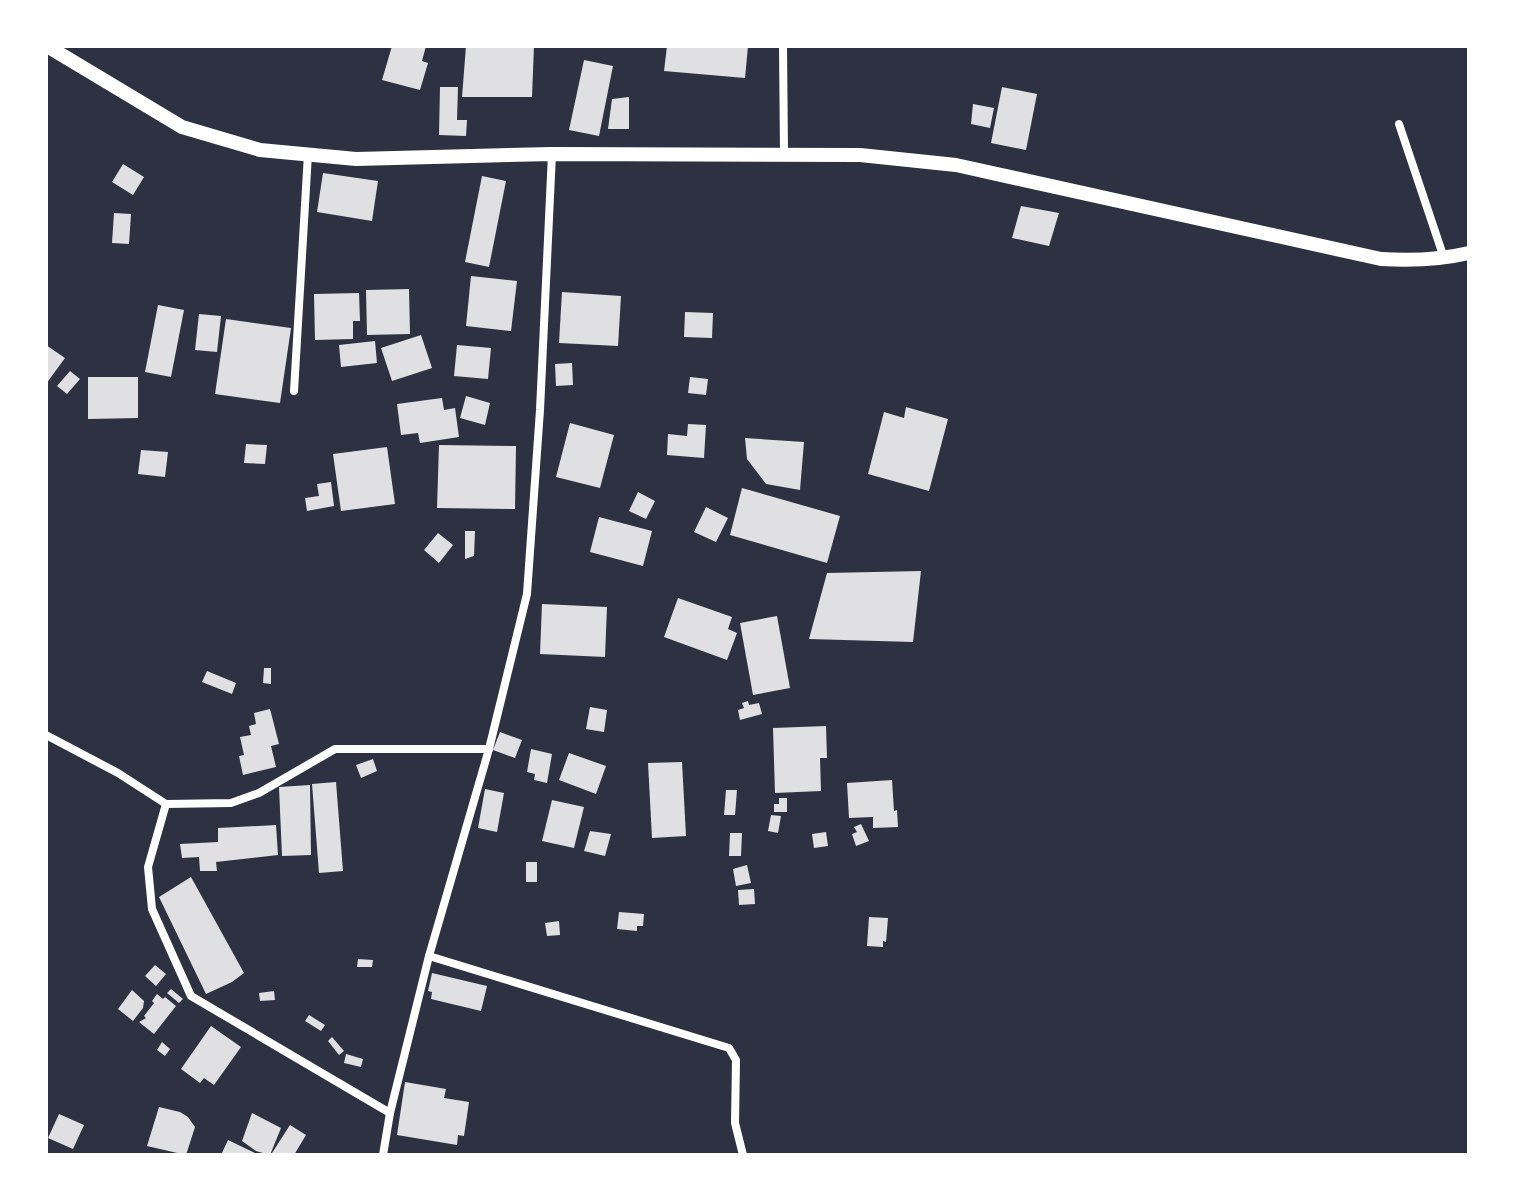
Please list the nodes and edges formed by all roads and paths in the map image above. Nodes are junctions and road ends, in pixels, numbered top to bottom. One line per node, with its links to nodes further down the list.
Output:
1 (47, 46): 4 (main road)
2 (783, 46): 6 (street)
3 (1399, 124): 8 (street)
4 (308, 154): 5 (main road); 9 (street)
5 (552, 154): 6 (main road); 11 (street)
6 (784, 154): 8 (main road)
7 (1469, 253): 8 (main road)
8 (1445, 259)
9 (294, 391)
10 (46, 735): 12 (street)
11 (489, 749): 12 (street); 13 (street)
12 (166, 804): 14 (street)
13 (429, 956): 14 (street); 16 (street)
14 (390, 1113): 15 (street)
15 (383, 1155)
16 (743, 1155)

